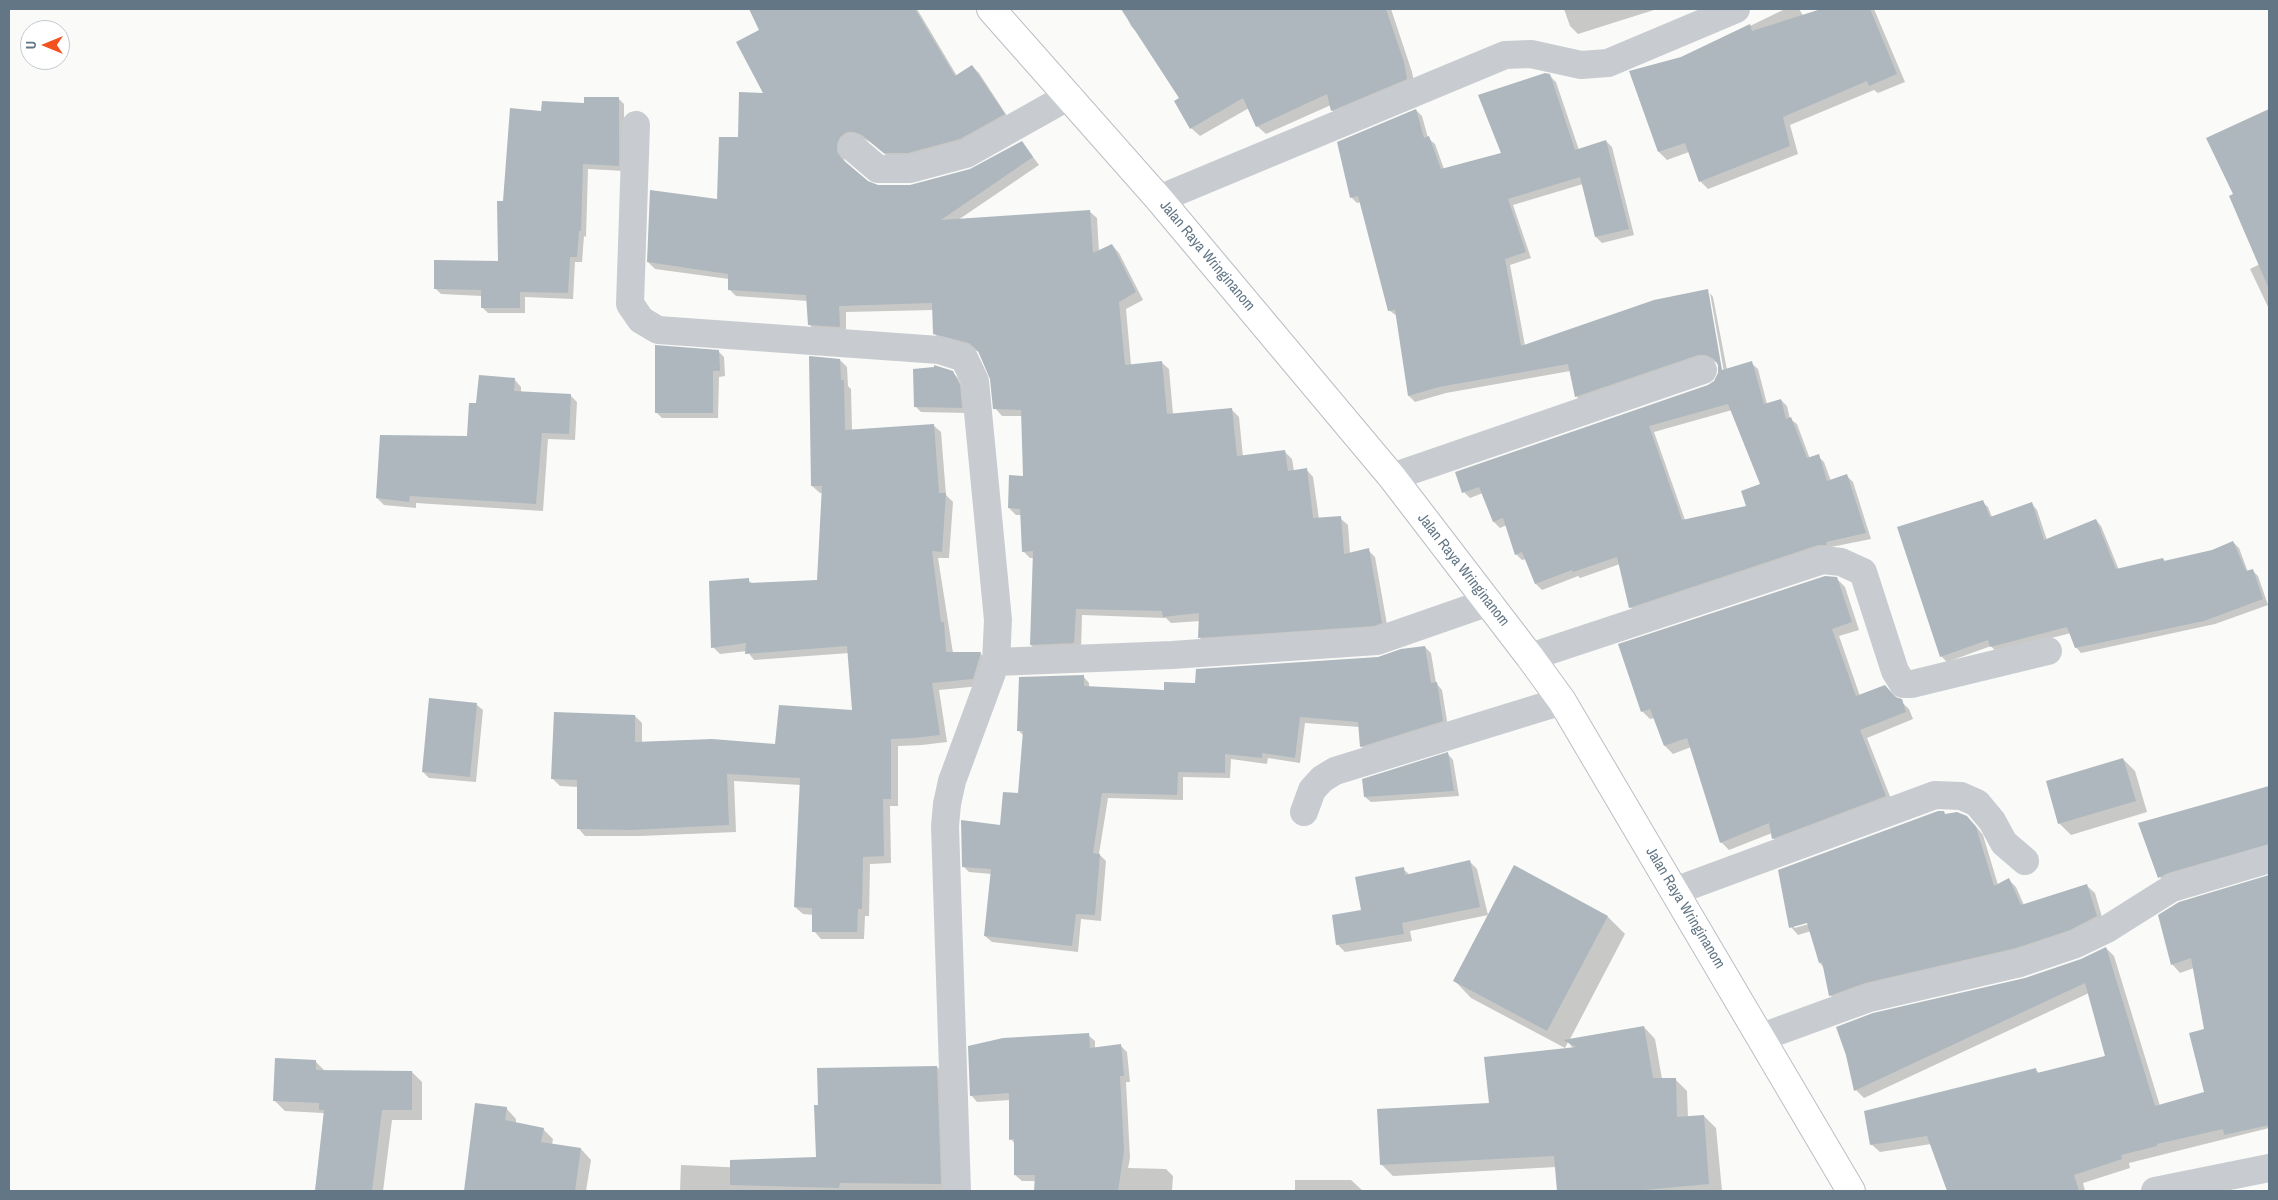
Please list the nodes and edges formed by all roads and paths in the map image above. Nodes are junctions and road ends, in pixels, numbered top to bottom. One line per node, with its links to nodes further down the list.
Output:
1 (991, 9): 3 (main road, Jalan Raya Wringinanom)
2 (1736, 9): 6 (street)
3 (1069, 96): 5 (street); 6 (main road, Jalan Raya Wringinanom)
4 (636, 125): 12 (street)
5 (852, 147)
6 (1159, 199): 8 (main road, Jalan Raya Wringinanom)
7 (1703, 370): 8 (street)
8 (1392, 477): 9 (main road, Jalan Raya Wringinanom)
9 (1489, 602): 11 (main road, Jalan Raya Wringinanom); 12 (street)
10 (2048, 651): 11 (street)
11 (1530, 657): 13 (main road, Jalan Raya Wringinanom)
12 (996, 662): 20 (street)
13 (1562, 701): 14 (street); 17 (main road, Jalan Raya Wringinanom)
14 (1304, 812)
15 (2269, 859): 18 (street)
16 (2025, 861): 17 (street)
17 (1674, 891): 18 (main road, Jalan Raya Wringinanom)
18 (1762, 1037): 21 (main road, Jalan Raya Wringinanom)
19 (2269, 1168): 22 (street)
20 (957, 1191)
21 (1851, 1191)
22 (2155, 1191)

